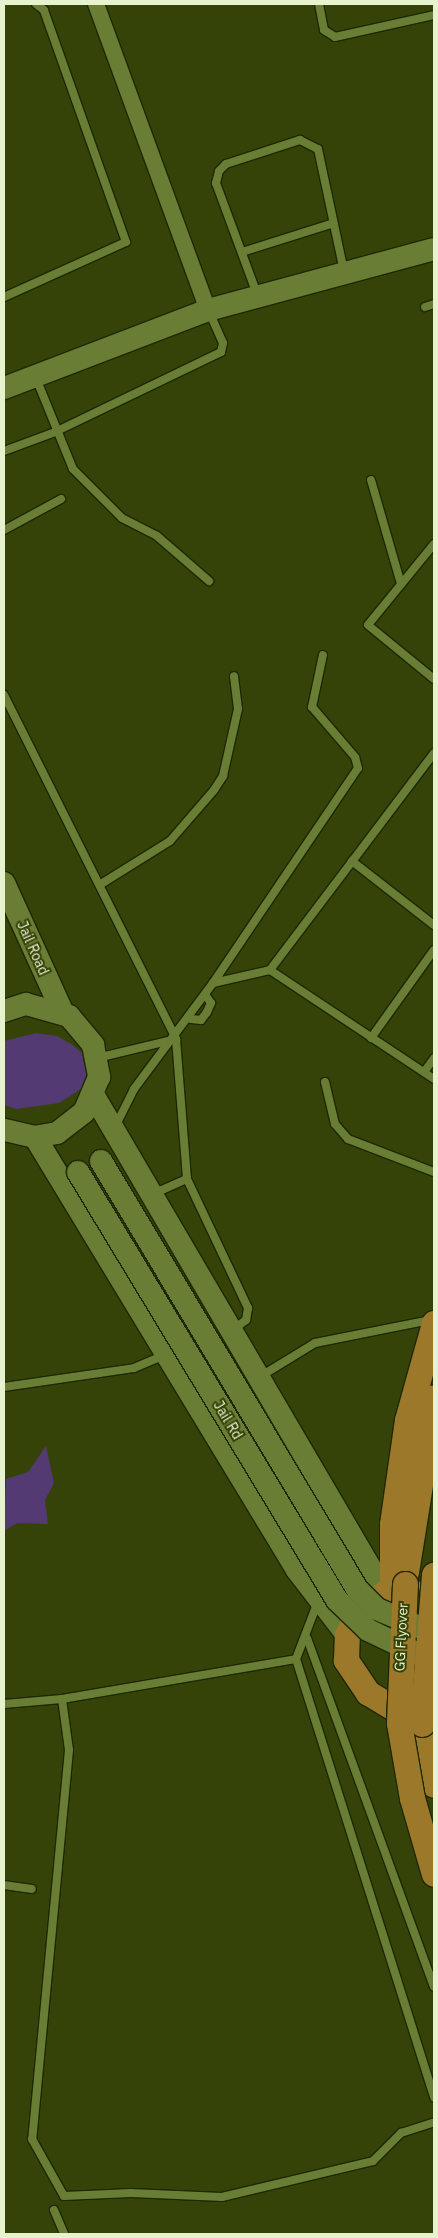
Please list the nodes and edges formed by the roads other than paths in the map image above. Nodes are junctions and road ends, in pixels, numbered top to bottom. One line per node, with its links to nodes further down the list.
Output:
1 (36, 4): 10 (lane)
2 (96, 4): 13 (street)
3 (319, 4): 4 (lane)
4 (434, 15)
5 (334, 223): 7 (lane); 7 (lane); 8 (lane)
6 (434, 249): 8 (main road)
7 (242, 252): 9 (lane)
8 (344, 271): 9 (main road)
9 (258, 296): 13 (main road)
10 (4, 297)
11 (434, 304): 12 (lane)
12 (425, 307)
13 (208, 310): 14 (main road); 16 (lane)
14 (36, 378): 15 (main road); 16 (lane)
15 (4, 387)
16 (55, 432): 17 (lane); 22 (lane)
17 (4, 451)
18 (371, 480): 23 (lane)
19 (61, 499): 20 (lane)
20 (4, 530)
21 (434, 544): 23 (lane)
22 (209, 581)
23 (401, 584): 26 (lane)
24 (323, 655): 35 (lane)
25 (234, 676): 31 (lane)
26 (434, 679)
27 (4, 695): 31 (lane)
28 (434, 753): 29 (lane)
29 (352, 861): 32 (lane); 34 (lane)
30 (4, 883): 37 (main road, Jail Road)
31 (101, 884): 39 (lane)
32 (434, 925)
33 (434, 950): 38 (lane)
34 (270, 970): 35 (lane); 38 (lane)
35 (214, 983): 39 (lane)
36 (4, 1011): 37 (main road)
37 (63, 1013): 40 (main road)
38 (371, 1038): 42 (lane)
39 (176, 1039): 40 (lane); 47 (lane); 51 (lane)
40 (97, 1058): 45 (main road)
41 (434, 1058): 42 (lane)
42 (424, 1072): 43 (lane)
43 (434, 1079)
44 (325, 1082): 50 (lane)
45 (94, 1096): 47 (main road); 48 (main road)
46 (4, 1133): 48 (main road)
47 (116, 1134): 52 (main road); 64 (main road, Jail Rd, bridge)
48 (35, 1137): 49 (main road)
49 (51, 1162): 56 (main road); 68 (main road, Jail Rd, bridge)
50 (434, 1172)
51 (187, 1179): 52 (lane); 55 (lane)
52 (153, 1194): 55 (main road)
53 (434, 1319): 57 (lane)
54 (434, 1323): 61 (main road)
55 (234, 1329): 57 (main road)
56 (168, 1354): 58 (lane); 63 (main road)
57 (261, 1376): 61 (main road)
58 (4, 1388)
59 (434, 1397): 64 (main road, GG Flyover, bridge)
60 (434, 1574): 65 (main road, GG Flyover, bridge)
61 (389, 1592): 62 (main road); 66 (main road)
62 (434, 1600)
63 (318, 1602): 66 (main road); 67 (lane)
64 (401, 1622): 65 (main road, Jail Rd, bridge); 68 (main road, GG Flyover, bridge)
65 (429, 1631): 69 (main road, GG Flyover, bridge)
66 (348, 1635): 72 (main road)
67 (308, 1638): 70 (lane); 78 (lane)
68 (398, 1648): 69 (main road, Jail Rd, bridge); 75 (main road, GG Flyover, bridge)
69 (426, 1657): 74 (main road, GG Flyover, bridge)
70 (296, 1659): 71 (lane); 79 (lane)
71 (62, 1699): 73 (lane); 80 (lane)
72 (434, 1699)
73 (4, 1704)
74 (434, 1785)
75 (434, 1874)
76 (4, 1885): 77 (lane)
77 (32, 1889)
78 (434, 1987)
79 (434, 2098)
80 (434, 2122)
81 (54, 2210): 82 (lane)
82 (64, 2234)

